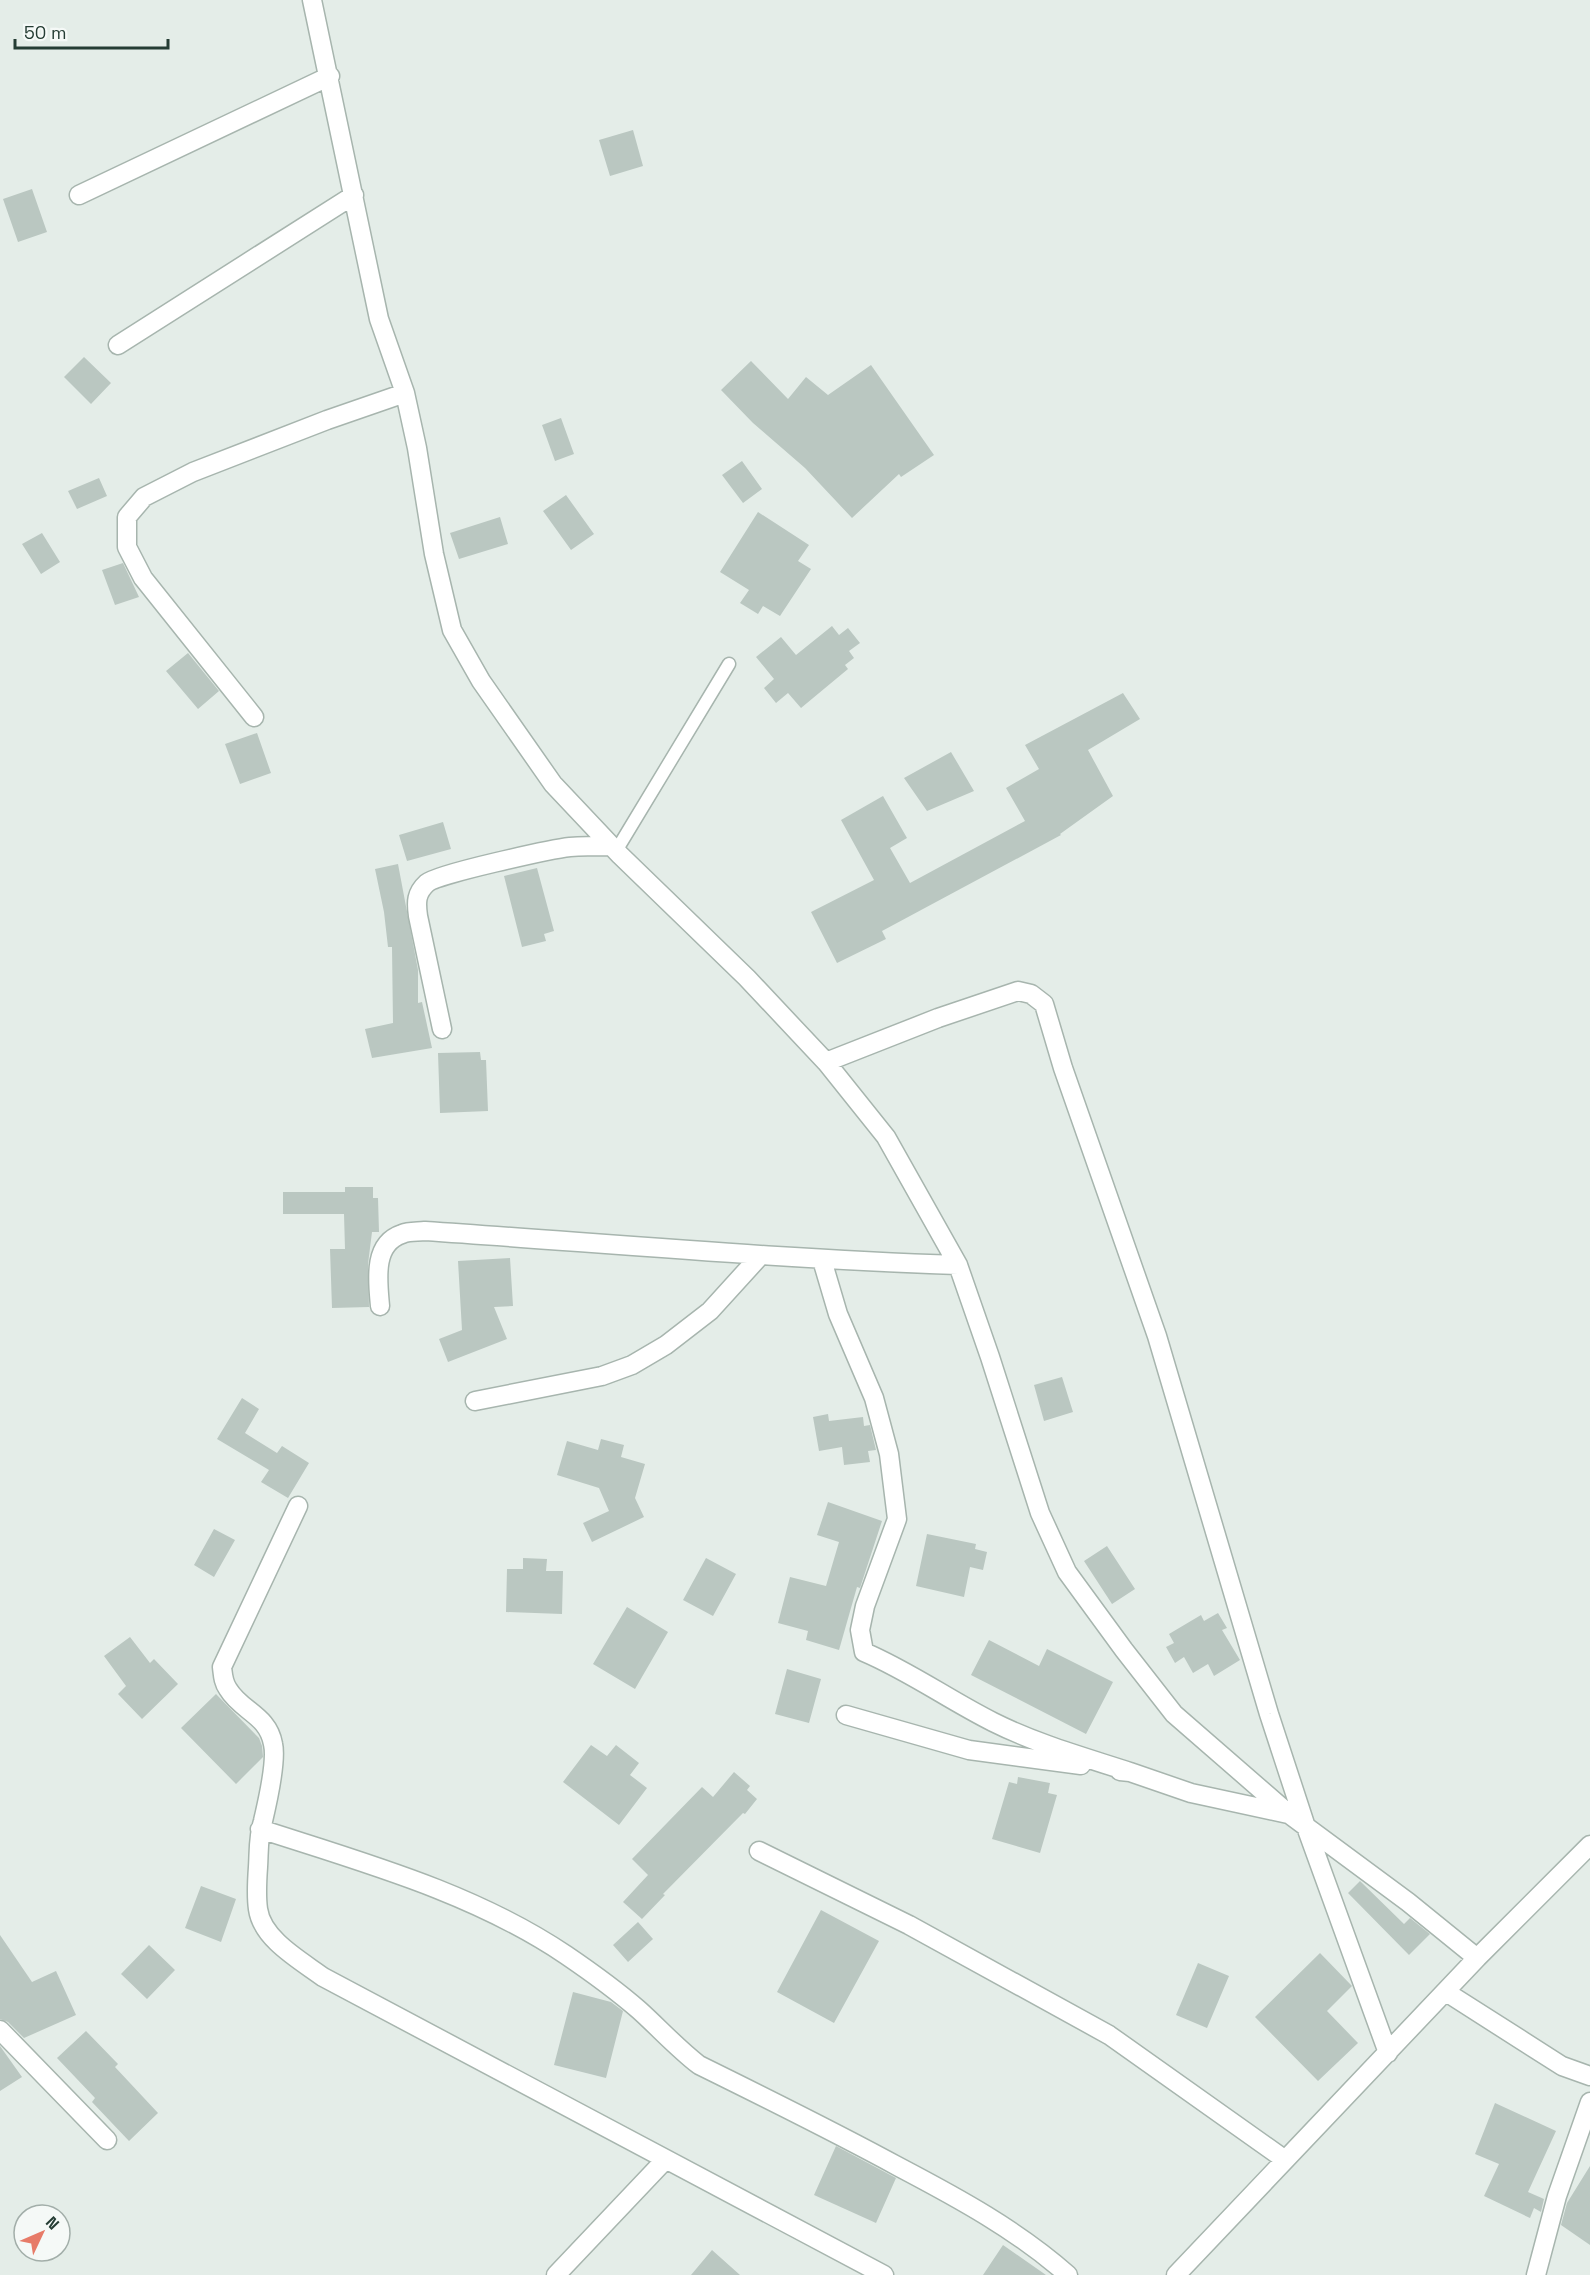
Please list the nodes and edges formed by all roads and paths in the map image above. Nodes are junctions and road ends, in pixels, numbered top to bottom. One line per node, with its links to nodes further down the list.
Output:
1 (312, 0): 2 (street)
2 (330, 76): 3 (street); 4 (street)
3 (80, 195)
4 (354, 195): 5 (street); 6 (street)
5 (118, 345)
6 (405, 393): 8 (street); 9 (street)
7 (729, 664): 9 (lane)
8 (254, 717)
9 (614, 849): 10 (street); 11 (street)
10 (442, 1029)
11 (826, 1062): 14 (street); 21 (street)
12 (760, 1256): 13 (street); 15 (street); 16 (street)
13 (822, 1260): 14 (street); 19 (street)
14 (958, 1265): 20 (street)
15 (380, 1306)
16 (476, 1401)
17 (298, 1506): 22 (street)
18 (846, 1715): 19 (street)
19 (1130, 1772): 20 (street)
20 (1289, 1814): 21 (street)
21 (1306, 1827): 25 (street); 28 (street)
22 (260, 1829): 33 (street); 36 (street)
23 (1590, 1845): 25 (street)
24 (759, 1851): 32 (street)
25 (1477, 1958): 26 (street)
26 (1446, 1992): 28 (street); 29 (street)
27 (0, 2031): 31 (street)
28 (1388, 2053): 32 (street)
29 (1590, 2076)
30 (1590, 2102): 38 (street)
31 (107, 2140)
32 (1284, 2159): 37 (street)
33 (665, 2160): 34 (street); 35 (street)
34 (556, 2275)
35 (884, 2275)
36 (1068, 2275)
37 (1176, 2275)
38 (1536, 2275)

